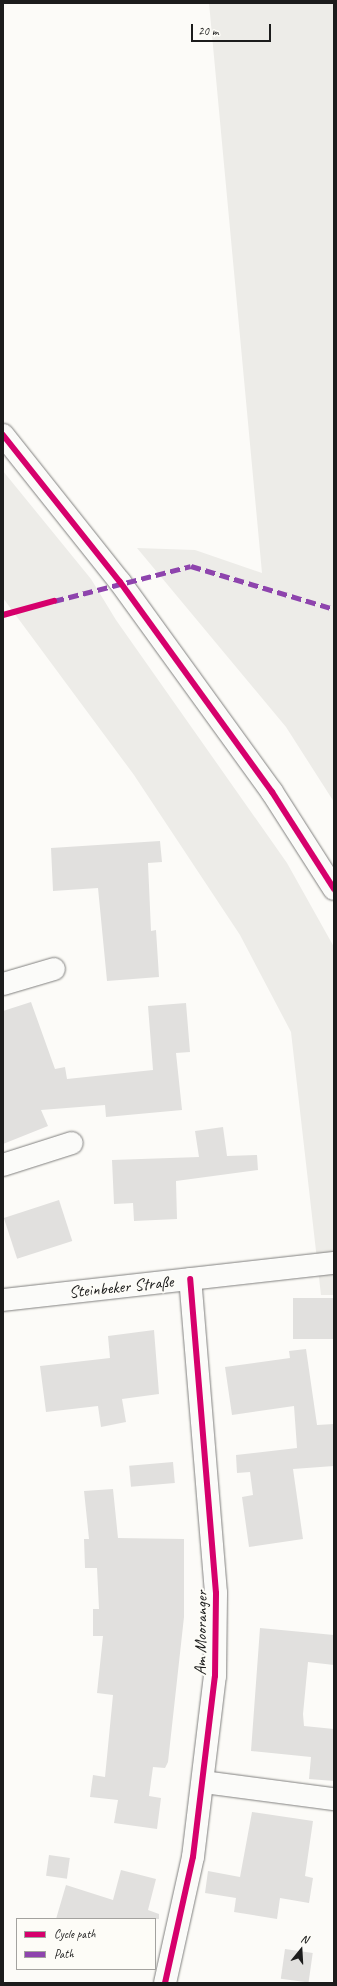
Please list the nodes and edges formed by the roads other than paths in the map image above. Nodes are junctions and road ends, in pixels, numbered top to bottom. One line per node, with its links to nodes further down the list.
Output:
1 (3, 435): 2 (street)
2 (334, 889)
3 (54, 969): 4 (street)
4 (3, 984)
5 (72, 1142): 6 (street)
6 (3, 1165)
7 (334, 1262): 8 (street, Steinbeker Straße)
8 (190, 1280): 9 (street, Steinbeker Straße); 10 (street, Am Mooranger)
9 (3, 1300)
10 (204, 1782): 11 (street); 12 (street, Am Mooranger)
11 (334, 1799)
12 (165, 1983)

